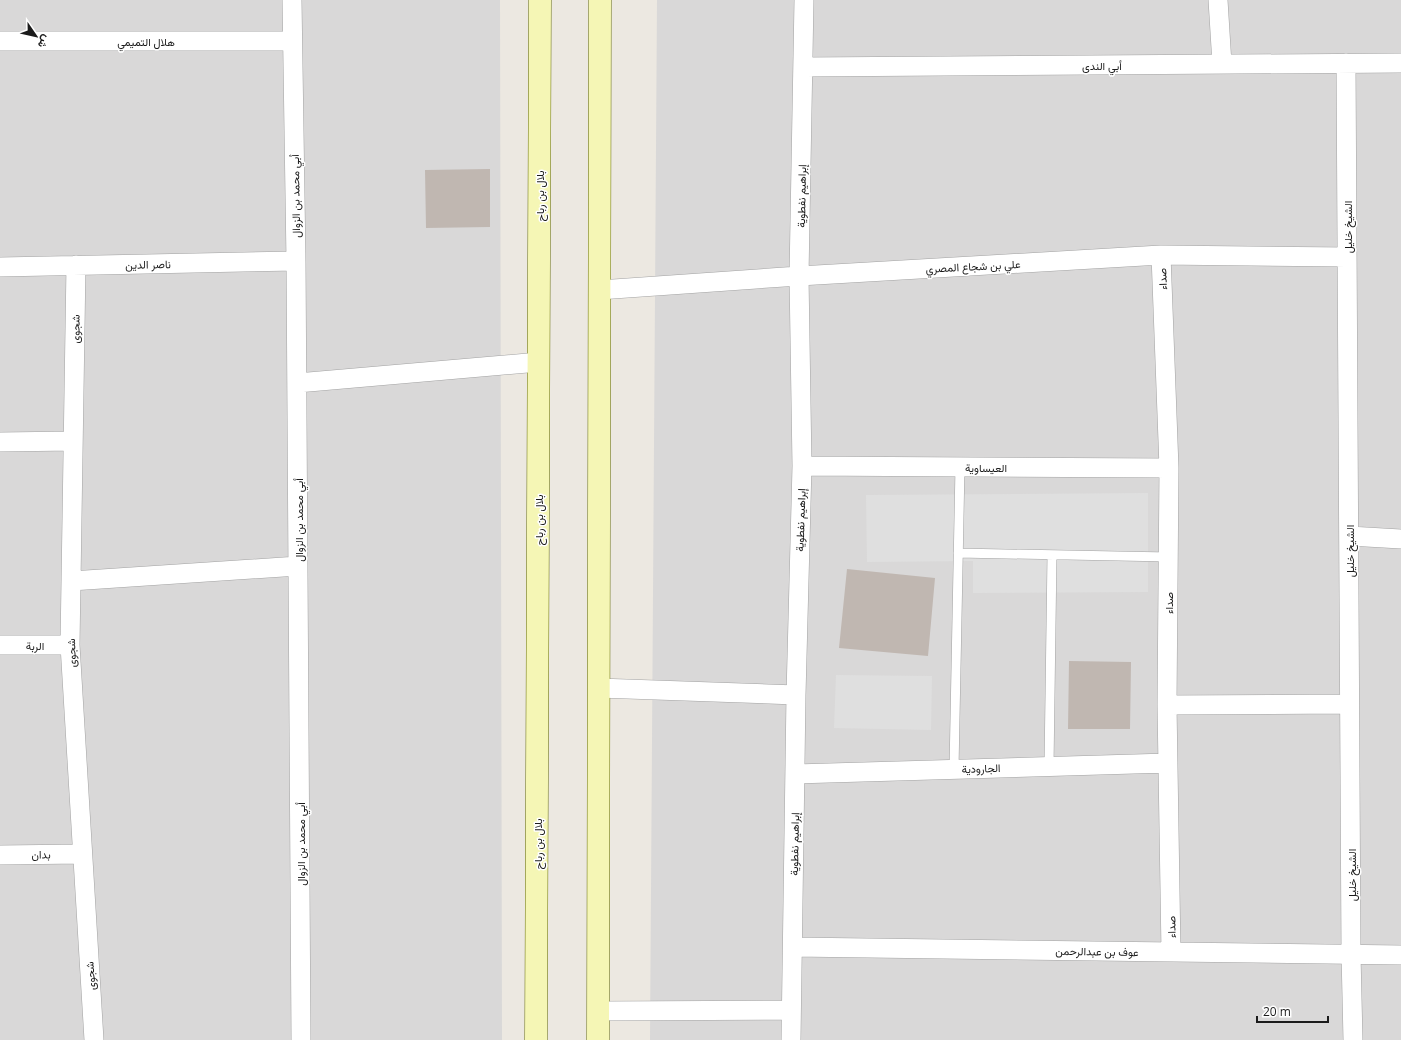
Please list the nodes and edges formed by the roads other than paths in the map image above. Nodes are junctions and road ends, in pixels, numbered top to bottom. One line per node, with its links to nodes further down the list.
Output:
1 (292, 0): 7 (street, أبي محمد بن الزوال)
2 (540, 0): 19 (main road, بلال بن رباح)
3 (600, 0): 18 (main road)
4 (804, 0): 11 (street, إبراهيم نفطوية)
5 (1218, 0): 10 (street)
6 (0, 41): 7 (street, هلال التميمي)
7 (292, 41): 14 (street, أبي محمد بن الزوال)
8 (1401, 62): 9 (street, أبي الندى)
9 (1346, 63): 10 (street, أبي الندى); 13 (street, الشيخ خليل)
10 (1222, 64): 11 (street, أبي الندى)
11 (804, 67): 17 (street, إبراهيم نفطوية)
12 (1161, 255): 13 (street, علي بن شجاع المصري); 17 (street, علي بن شجاع المصري); 25 (street, صداء)
13 (1347, 256): 26 (street, الشيخ خليل)
14 (296, 261): 15 (street, ناصر الدين); 20 (street, أبي محمد بن الزوال)
15 (76, 265): 16 (street, ناصر الدين); 21 (street, شجوى)
16 (0, 267)
17 (799, 276): 18 (street, علي بن شجاع المصري); 23 (street, إبراهيم نفطوية)
18 (599, 290): 35 (main road)
19 (539, 362): 20 (street); 53 (main road, بلال بن رباح)
20 (297, 383): 31 (street, أبي محمد بن الزوال)
21 (73, 441): 22 (street); 32 (street, شجوى)
22 (0, 442)
23 (802, 466): 24 (street, العيساوية); 36 (street, إبراهيم نفطوية)
24 (960, 467): 25 (street, العيساوية); 28 (lane)
25 (1169, 468): 30 (street, صداء)
26 (1349, 536): 27 (street); 37 (street, الشيخ خليل)
27 (1401, 539)
28 (958, 553): 29 (lane); 41 (lane)
29 (1052, 555): 30 (lane); 40 (lane)
30 (1168, 557): 38 (street, صداء)
31 (298, 566): 32 (street); 52 (street, أبي محمد بن الزوال)
32 (71, 582): 33 (street, شجوى)
33 (70, 644): 34 (street, الربة); 43 (street, شجوى)
34 (0, 645)
35 (598, 688): 36 (street); 50 (main road)
36 (796, 695): 42 (street, إبراهيم نفطوية)
37 (1349, 704): 38 (street); 47 (street, الشيخ خليل)
38 (1167, 705): 39 (street, صداء)
39 (1168, 763): 40 (street, الجارودية); 46 (street, صداء)
40 (1049, 766): 41 (street, الجارودية)
41 (954, 769): 42 (street, الجارودية)
42 (795, 774): 45 (street, إبراهيم نفطوية)
43 (82, 854): 44 (street, بدان); 51 (street, شجوى)
44 (0, 855)
45 (792, 947): 46 (street, عوف بن عبدالرحمن); 49 (street, إبراهيم نفطوية)
46 (1171, 952): 47 (street, عوف بن عبدالرحمن)
47 (1351, 954): 48 (street, عوف بن عبدالرحمن); 56 (street, الشيخ خليل)
48 (1401, 955)
49 (791, 1010): 50 (street); 55 (street, إبراهيم نفطوية)
50 (598, 1011): 54 (main road)
51 (94, 1040)
52 (301, 1040)
53 (536, 1040)
54 (598, 1040)
55 (791, 1040)
56 (1353, 1040)

